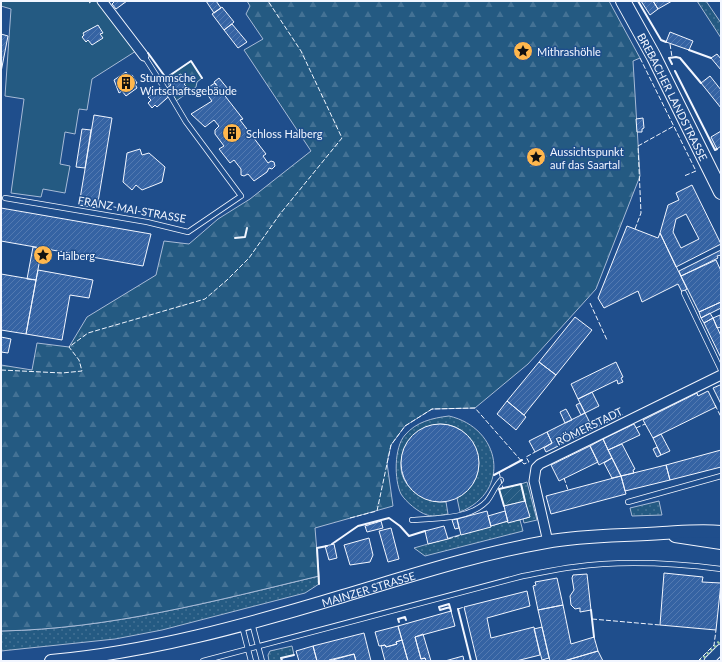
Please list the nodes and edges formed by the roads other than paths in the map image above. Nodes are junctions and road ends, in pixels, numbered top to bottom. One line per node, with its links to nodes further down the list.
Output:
1 (102, 1): 3 (street)
2 (623, 1): 6 (main road, BREBACHER LANDSTRASSE)
3 (144, 56): 4 (lane)
4 (165, 89)
5 (170, 95): 7 (lane, FRANZ-MAI-STRASSE)
6 (721, 192)
7 (5, 198)
8 (684, 293): 9 (lane)
9 (721, 370)
10 (721, 375): 17 (street, RÖMERSTADT)
11 (721, 476): 13 (lane)
12 (501, 480): 14 (lane)
13 (628, 502)
14 (412, 520)
15 (721, 532): 16 (main road, MAINZER STRASSE)
16 (662, 534): 17 (main road, MAINZER STRASSE); 18 (main road, MAINZER STRASSE)
17 (548, 542): 20 (main road, MAINZER STRASSE)
18 (721, 543)
19 (721, 569): 21 (lane)
20 (247, 623): 21 (lane); 23 (lane); 24 (main road, MAINZER STRASSE)
21 (258, 647): 23 (lane); 28 (lane)
22 (721, 649): 29 (street)
23 (248, 650): 26 (lane); 27 (lane)
24 (76, 660): 25 (main road, MAINZER STRASSE)
25 (51, 661)
26 (203, 661)
27 (250, 661)
28 (262, 661)
29 (709, 661)

